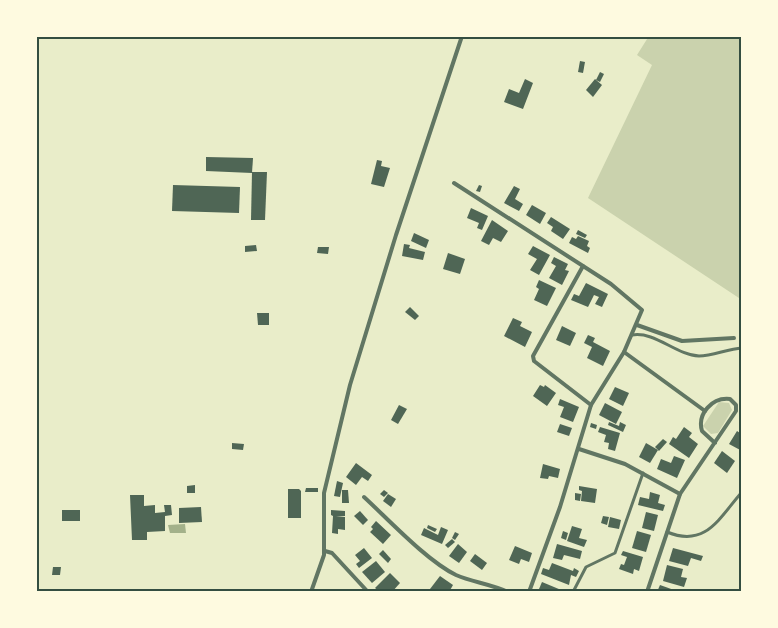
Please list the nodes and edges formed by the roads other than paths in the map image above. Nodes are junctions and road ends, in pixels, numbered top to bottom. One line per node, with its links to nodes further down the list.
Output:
1 (462, 36): 18 (street)
2 (454, 183): 3 (street)
3 (584, 266): 4 (street); 9 (street)
4 (638, 325): 5 (street); 6 (street)
5 (632, 335): 7 (street); 8 (street)
6 (734, 338)
7 (742, 348)
8 (624, 352): 9 (street); 10 (street)
9 (591, 405): 12 (street)
10 (705, 410): 11 (street); 11 (street)
11 (715, 443): 15 (street)
12 (579, 449): 13 (street); 22 (street)
13 (643, 473): 15 (street); 23 (street)
14 (742, 492): 17 (street)
15 (680, 494): 17 (street)
16 (364, 497): 21 (street)
17 (667, 532): 24 (street)
18 (325, 551): 19 (street); 20 (street)
19 (311, 592)
20 (368, 592)
21 (508, 592)
22 (529, 592)
23 (573, 592)
24 (647, 592)

